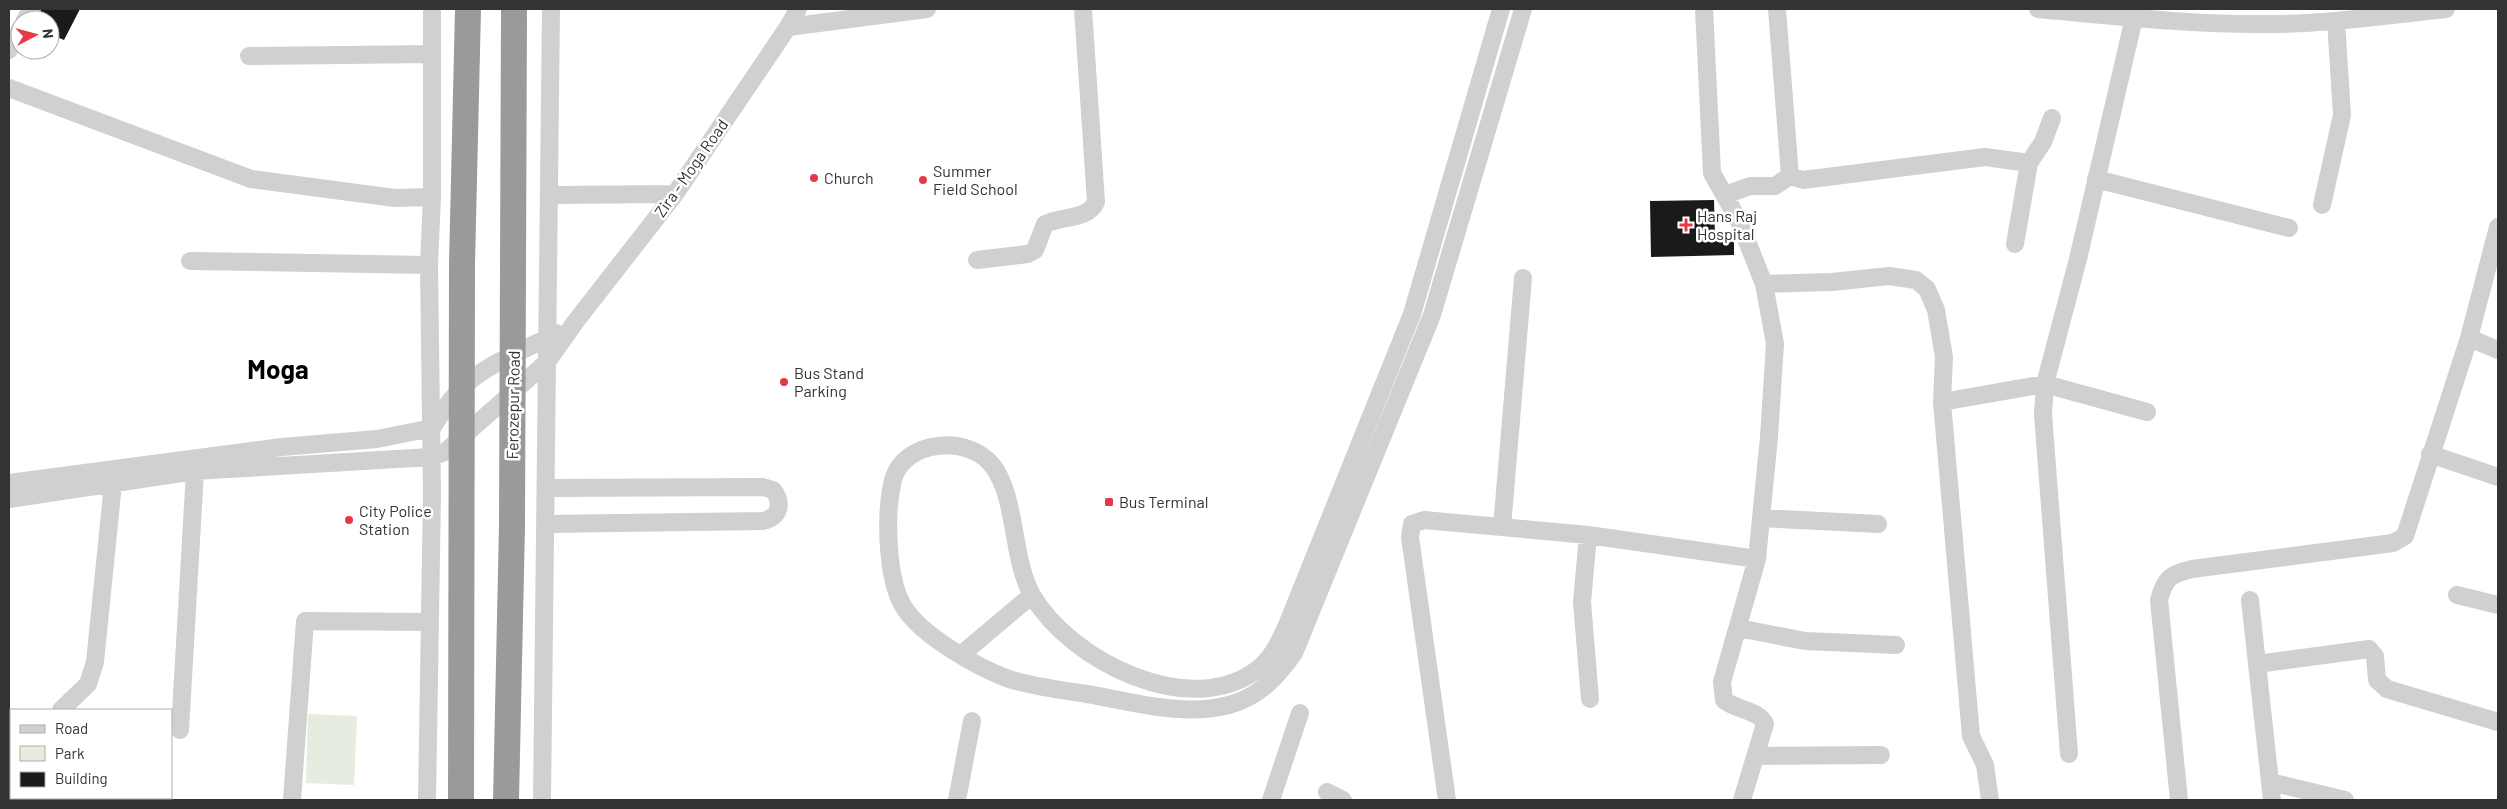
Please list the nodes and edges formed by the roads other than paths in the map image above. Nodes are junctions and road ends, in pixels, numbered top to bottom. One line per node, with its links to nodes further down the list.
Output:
1 (432, 9): 18 (street)
2 (468, 9): 83 (highway, bridge)
3 (514, 9): 84 (highway, Ferozepur Road, bridge)
4 (551, 9): 26 (street)
5 (798, 9): 17 (street, Zira - Moga Road)
6 (927, 9): 17 (street)
7 (1083, 9): 33 (street)
8 (1501, 9): 61 (street)
9 (1523, 9): 68 (street)
10 (1704, 9): 27 (street)
11 (1777, 9): 23 (street)
12 (2038, 9): 14 (street)
13 (2446, 9): 16 (street)
14 (2062, 10): 15 (street)
15 (2134, 18): 16 (street); 24 (street)
16 (2336, 21): 29 (street)
17 (788, 27): 25 (street, Zira - Moga Road)
18 (432, 54): 19 (street); 28 (street)
19 (249, 56)
20 (9, 88): 28 (street)
21 (2052, 118): 22 (street)
22 (2029, 163): 23 (street); 32 (street)
23 (1790, 176): 27 (street)
24 (2096, 179): 31 (street); 43 (street)
25 (675, 194): 26 (street); 38 (street, Zira - Moga Road)
26 (551, 195): 39 (street)
27 (1725, 195): 37 (street)
28 (432, 197): 35 (street)
29 (2322, 206)
30 (2498, 227): 40 (street)
31 (2289, 228)
32 (2015, 244)
33 (977, 260)
34 (190, 261): 35 (street)
35 (428, 265): 46 (street)
36 (1522, 278): 58 (street)
37 (1764, 284): 44 (street); 55 (street)
38 (576, 321): 39 (street, Zira - Moga Road); 42 (street, Zira - Moga Road)
39 (549, 337): 42 (street); 46 (street, Zira - Moga Road)
40 (2469, 338): 41 (street); 47 (street)
41 (2498, 350)
42 (547, 362): 48 (street, Zira - Moga Road); 53 (street)
43 (2045, 384): 44 (street); 45 (street); 76 (street)
44 (1942, 402): 91 (street)
45 (2147, 412)
46 (432, 428): 48 (street); 49 (street)
47 (2430, 454): 50 (street); 92 (street)
48 (431, 457): 49 (street); 65 (street)
49 (194, 465): 51 (street); 52 (street); 75 (street)
50 (2498, 477)
51 (9, 483)
52 (113, 484): 54 (street); 71 (street)
53 (547, 488): 56 (street); 56 (street)
54 (9, 499)
55 (1761, 518): 57 (street); 60 (street)
56 (546, 524): 85 (street)
57 (1878, 524)
58 (1502, 527): 59 (street); 89 (street)
59 (1588, 534): 60 (street); 70 (street)
60 (1756, 560): 66 (street)
61 (1032, 595): 68 (street); 68 (street)
62 (2457, 595): 64 (street)
63 (2250, 600): 69 (street)
64 (2498, 605)
65 (430, 622): 81 (street); 82 (street)
66 (1738, 628): 67 (street); 78 (street)
67 (1896, 644)
68 (962, 654)
69 (2257, 664): 74 (street); 79 (street)
70 (1590, 699)
71 (62, 709)
72 (1300, 713): 87 (street)
73 (972, 721): 86 (street)
74 (2498, 722)
75 (180, 730)
76 (2069, 754)
77 (1881, 755): 78 (street)
78 (1756, 756): 90 (street)
79 (2270, 782): 93 (street); 94 (street)
80 (1326, 792): 88 (street)
81 (292, 800)
82 (427, 800)
83 (461, 800)
84 (506, 800)
85 (542, 800)
86 (957, 800)
87 (1271, 800)
88 (1343, 800)
89 (1447, 800)
90 (1742, 800)
91 (1990, 800)
92 (2179, 800)
93 (2272, 800)
94 (2345, 800)

